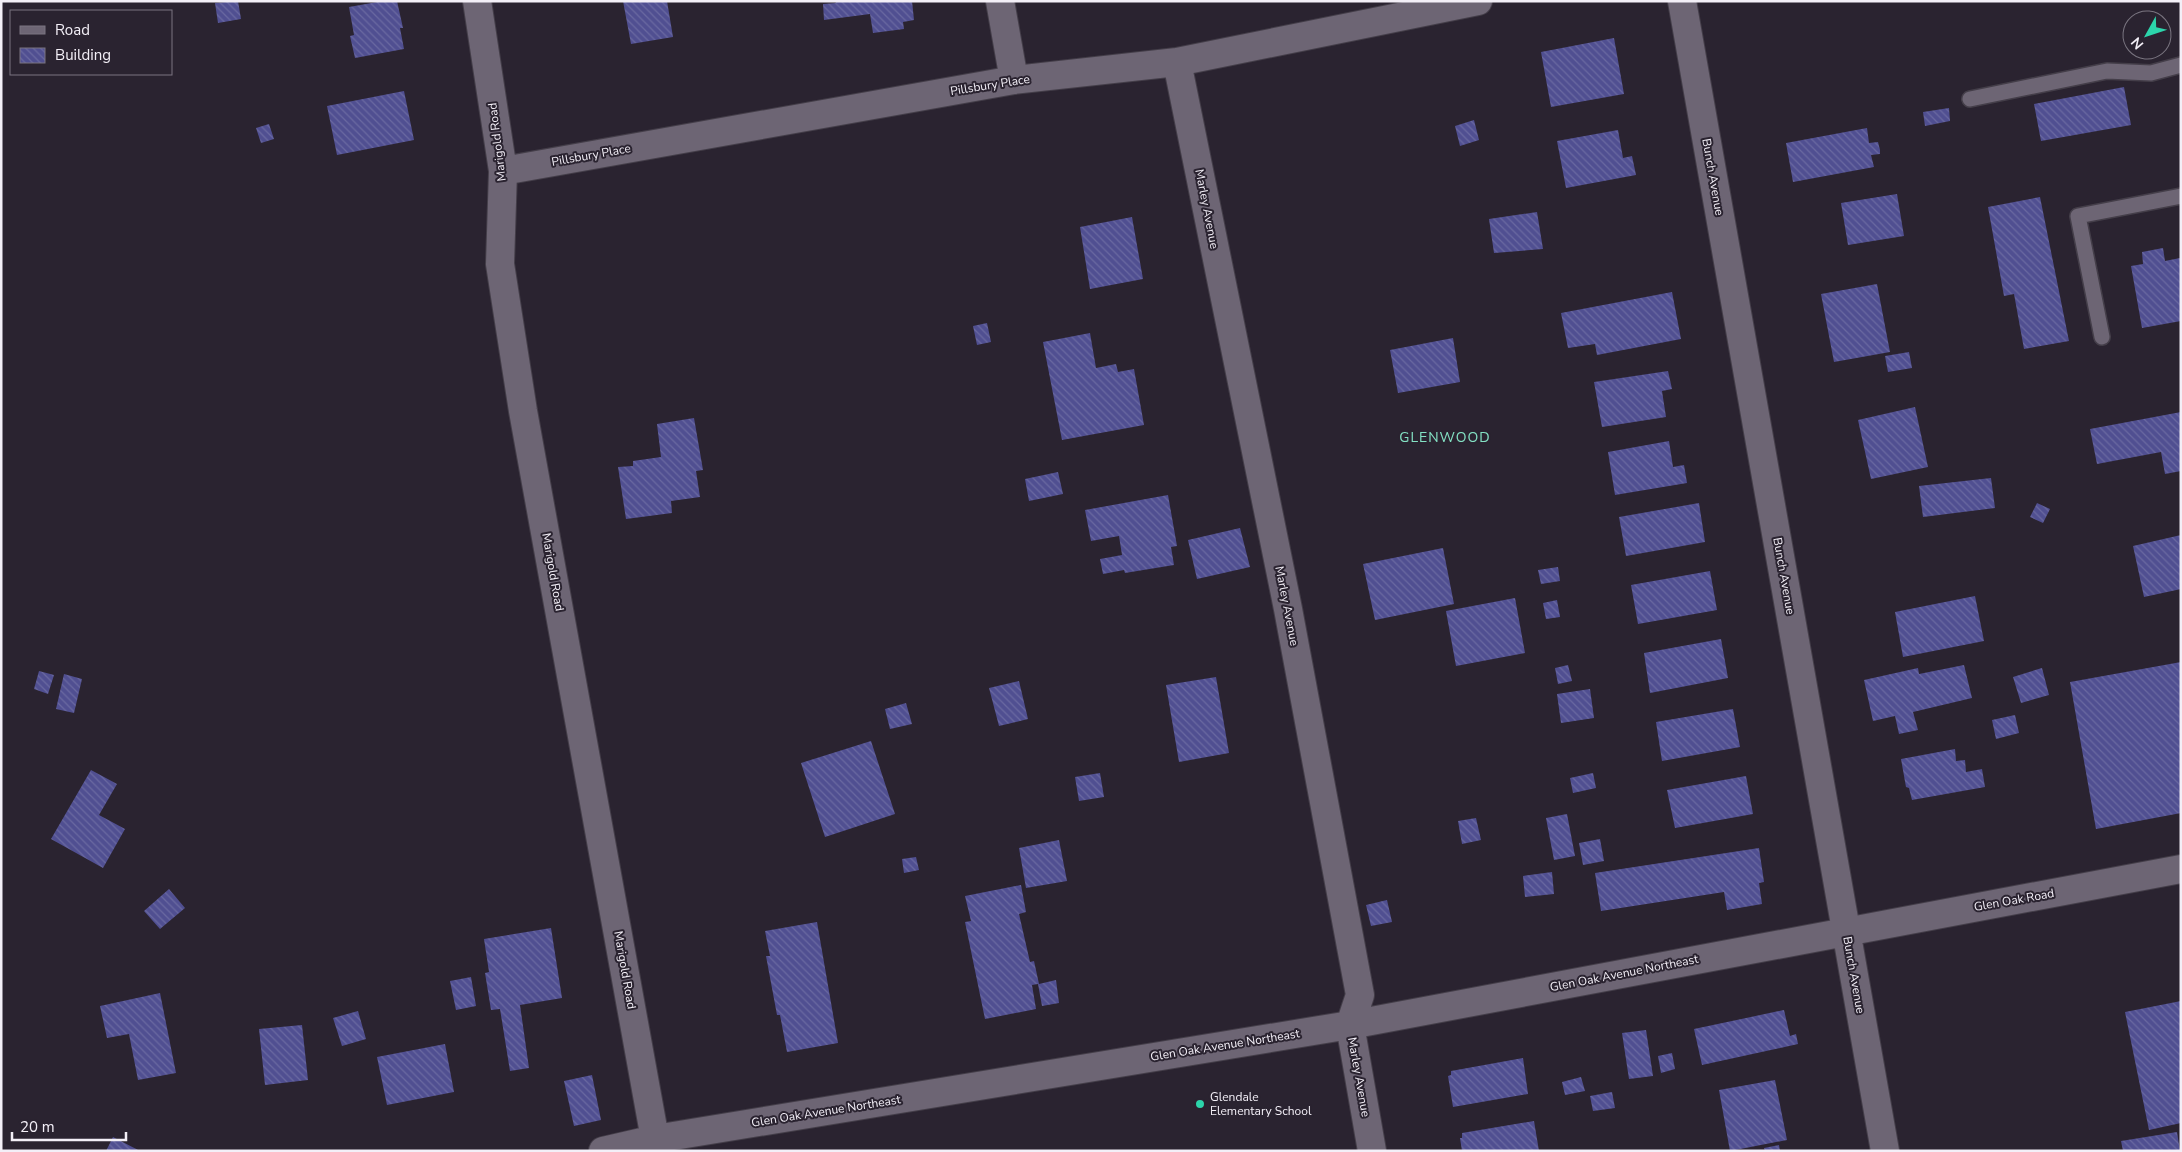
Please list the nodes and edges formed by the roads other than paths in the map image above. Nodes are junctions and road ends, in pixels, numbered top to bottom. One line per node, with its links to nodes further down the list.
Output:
1 (477, 1): 9 (street, Marigold Road)
2 (1000, 1): 7 (street)
3 (1478, 1): 5 (street, Pillsbury Place)
4 (1682, 1): 13 (street, Bunch Avenue)
5 (1177, 62): 7 (street, Pillsbury Place); 14 (street, Marley Avenue)
6 (2181, 65): 8 (lane)
7 (1014, 80): 9 (street, Pillsbury Place)
8 (1970, 100)
9 (503, 171): 15 (street, Marigold Road)
10 (2181, 196): 11 (lane)
11 (2102, 337)
12 (2181, 869): 13 (street, Glen Oak Road)
13 (1846, 930): 14 (street, Glen Oak Avenue Northeast); 18 (street, Bunch Avenue)
14 (1350, 1025): 15 (street, Glen Oak Avenue Northeast); 17 (street, Marley Avenue)
15 (655, 1139): 16 (street, Glen Oak Avenue Northeast)
16 (603, 1151)
17 (1372, 1151)
18 (1885, 1151)

